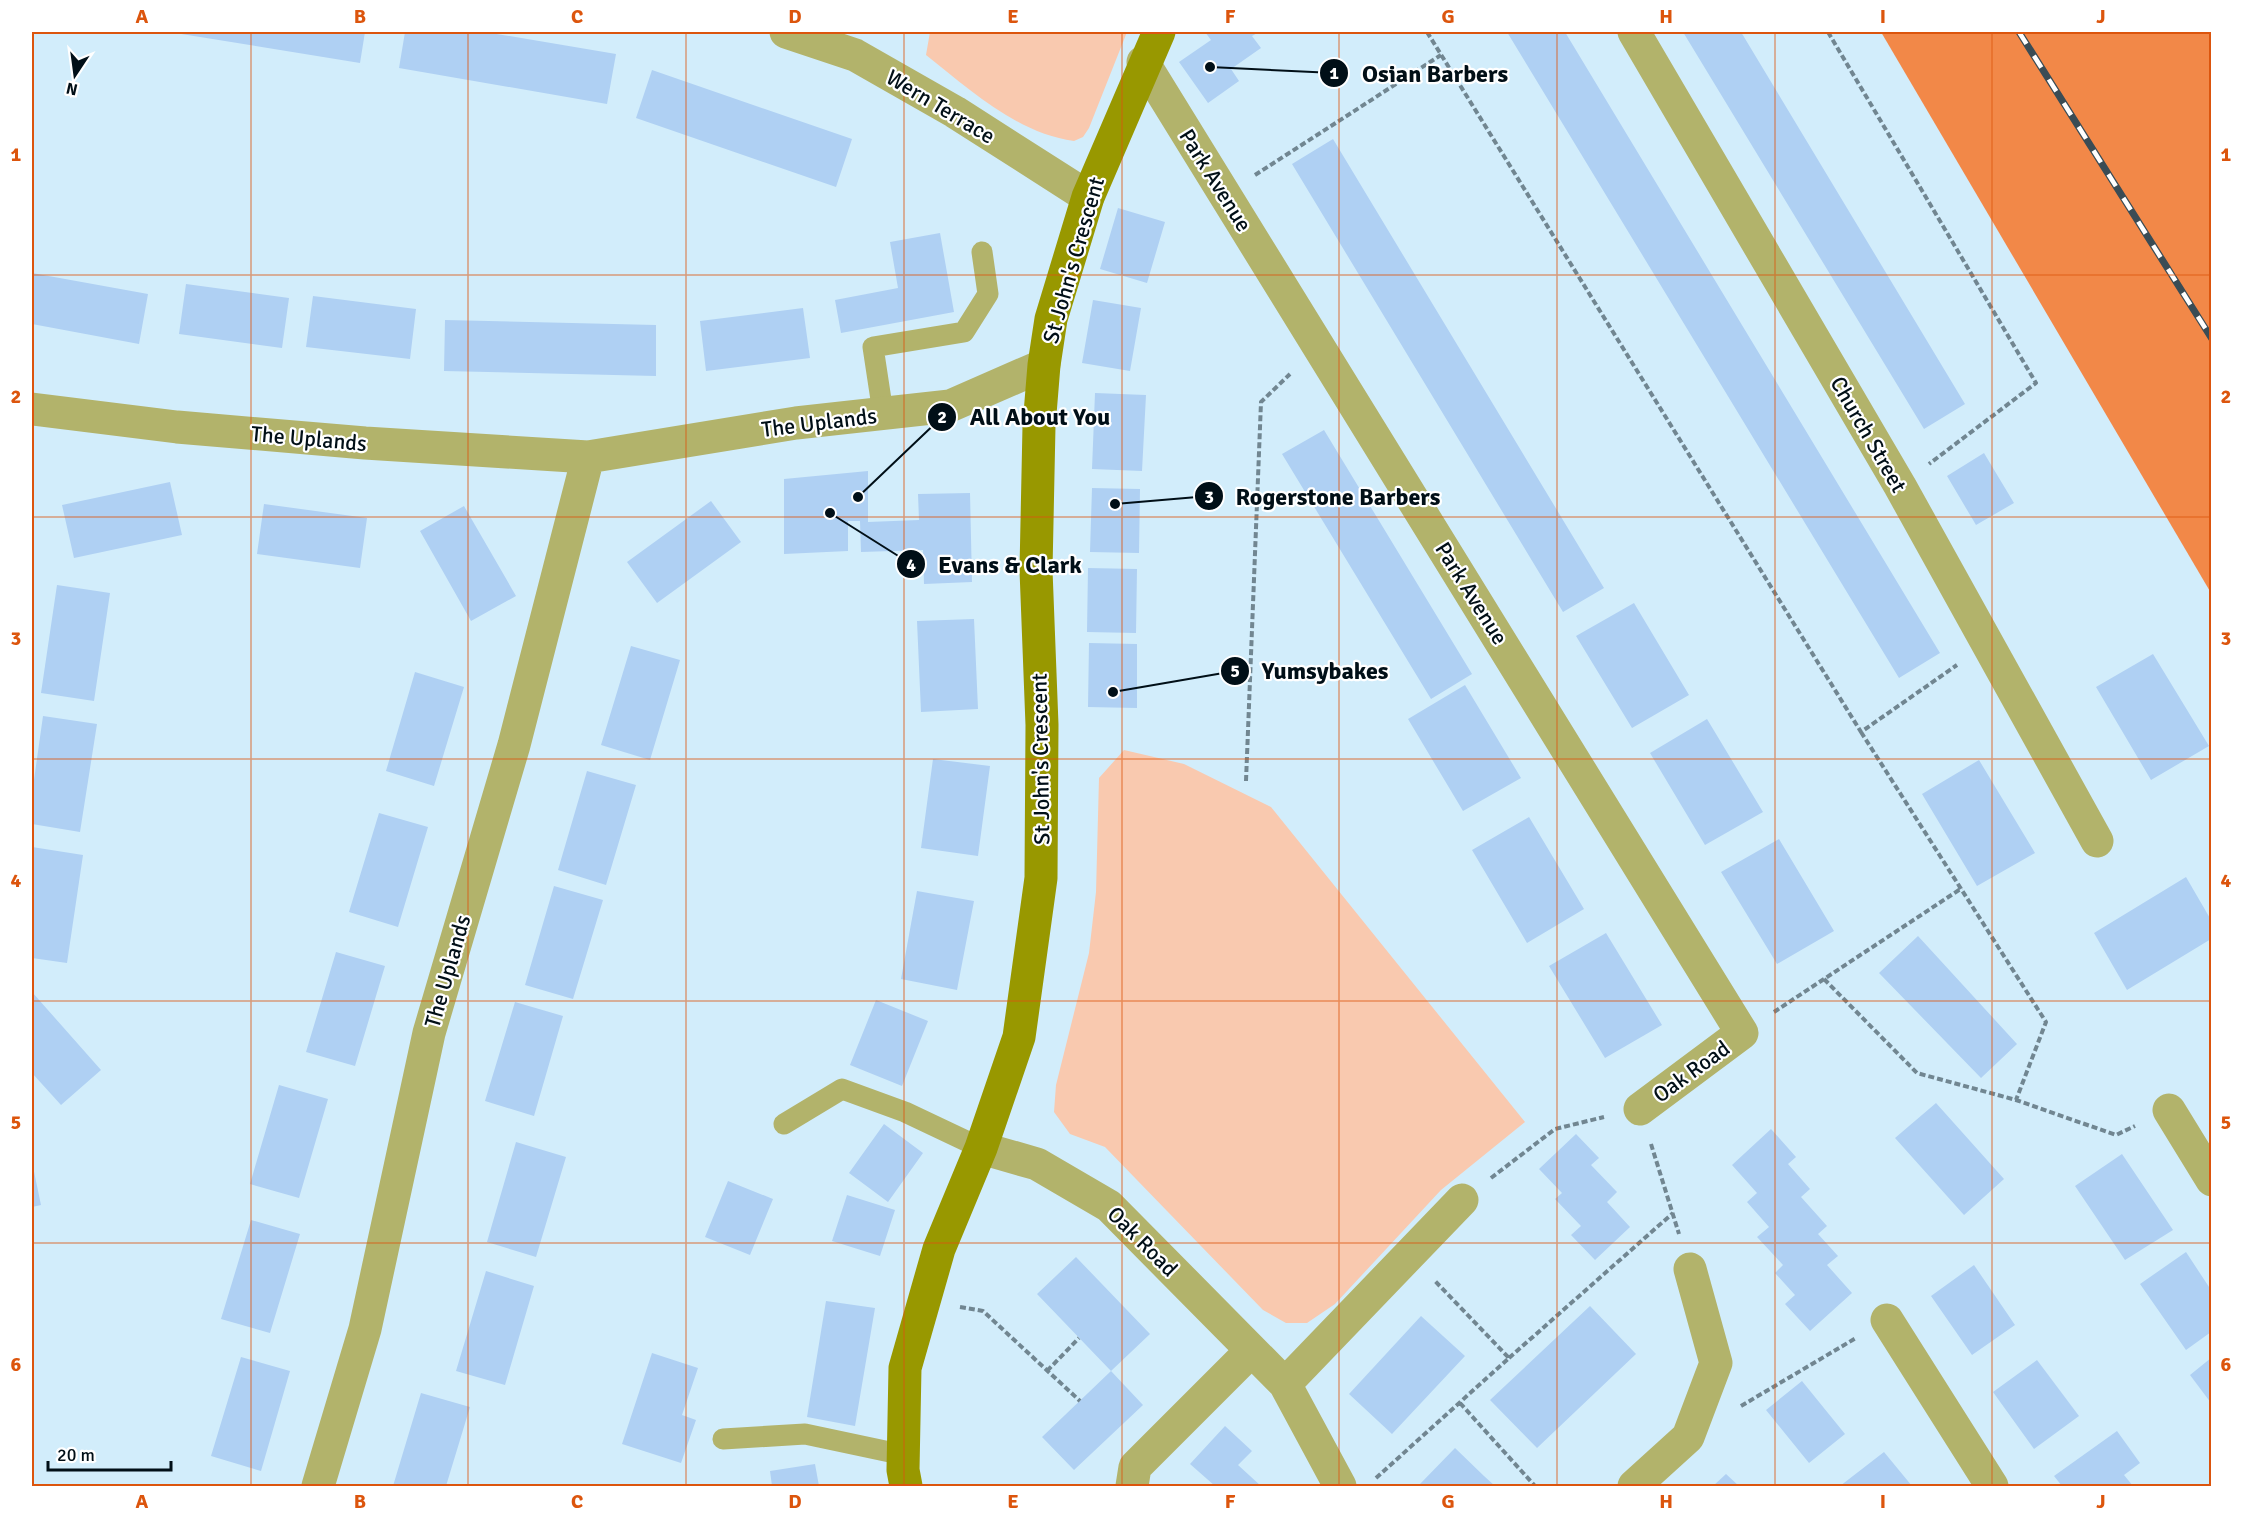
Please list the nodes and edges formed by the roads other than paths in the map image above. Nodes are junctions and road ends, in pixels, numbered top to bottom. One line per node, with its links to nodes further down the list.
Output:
1 (786, 32): 5 (street, Wern Terrace)
2 (1159, 32): 4 (street, St John's Crescent)
3 (1634, 32): 11 (street, Church Street)
4 (1143, 62): 5 (street, St John's Crescent); 12 (street, Park Avenue)
5 (1088, 198): 7 (street, St John's Crescent)
6 (982, 252): 9 (lane)
7 (1044, 365): 9 (street, The Uplands); 16 (street, St John's Crescent)
8 (32, 409): 10 (street, The Uplands)
9 (883, 413): 10 (street, The Uplands)
10 (588, 458): 25 (street, The Uplands)
11 (2097, 841)
12 (1743, 1033): 13 (street, Oak Road)
13 (1640, 1109)
14 (2169, 1110): 17 (street)
15 (784, 1124): 16 (lane)
16 (981, 1148): 21 (street, Oak Road); 24 (street, St John's Crescent)
17 (2211, 1180)
18 (1462, 1200): 22 (street)
19 (1690, 1269): 28 (street)
20 (1887, 1320): 29 (street)
21 (1251, 1351): 22 (street, Oak Road); 26 (street)
22 (1285, 1384): 27 (street, Oak Road)
23 (723, 1439): 24 (lane)
24 (905, 1471)
25 (318, 1486)
26 (1132, 1486)
27 (1340, 1486)
28 (1634, 1486)
29 (1992, 1486)

